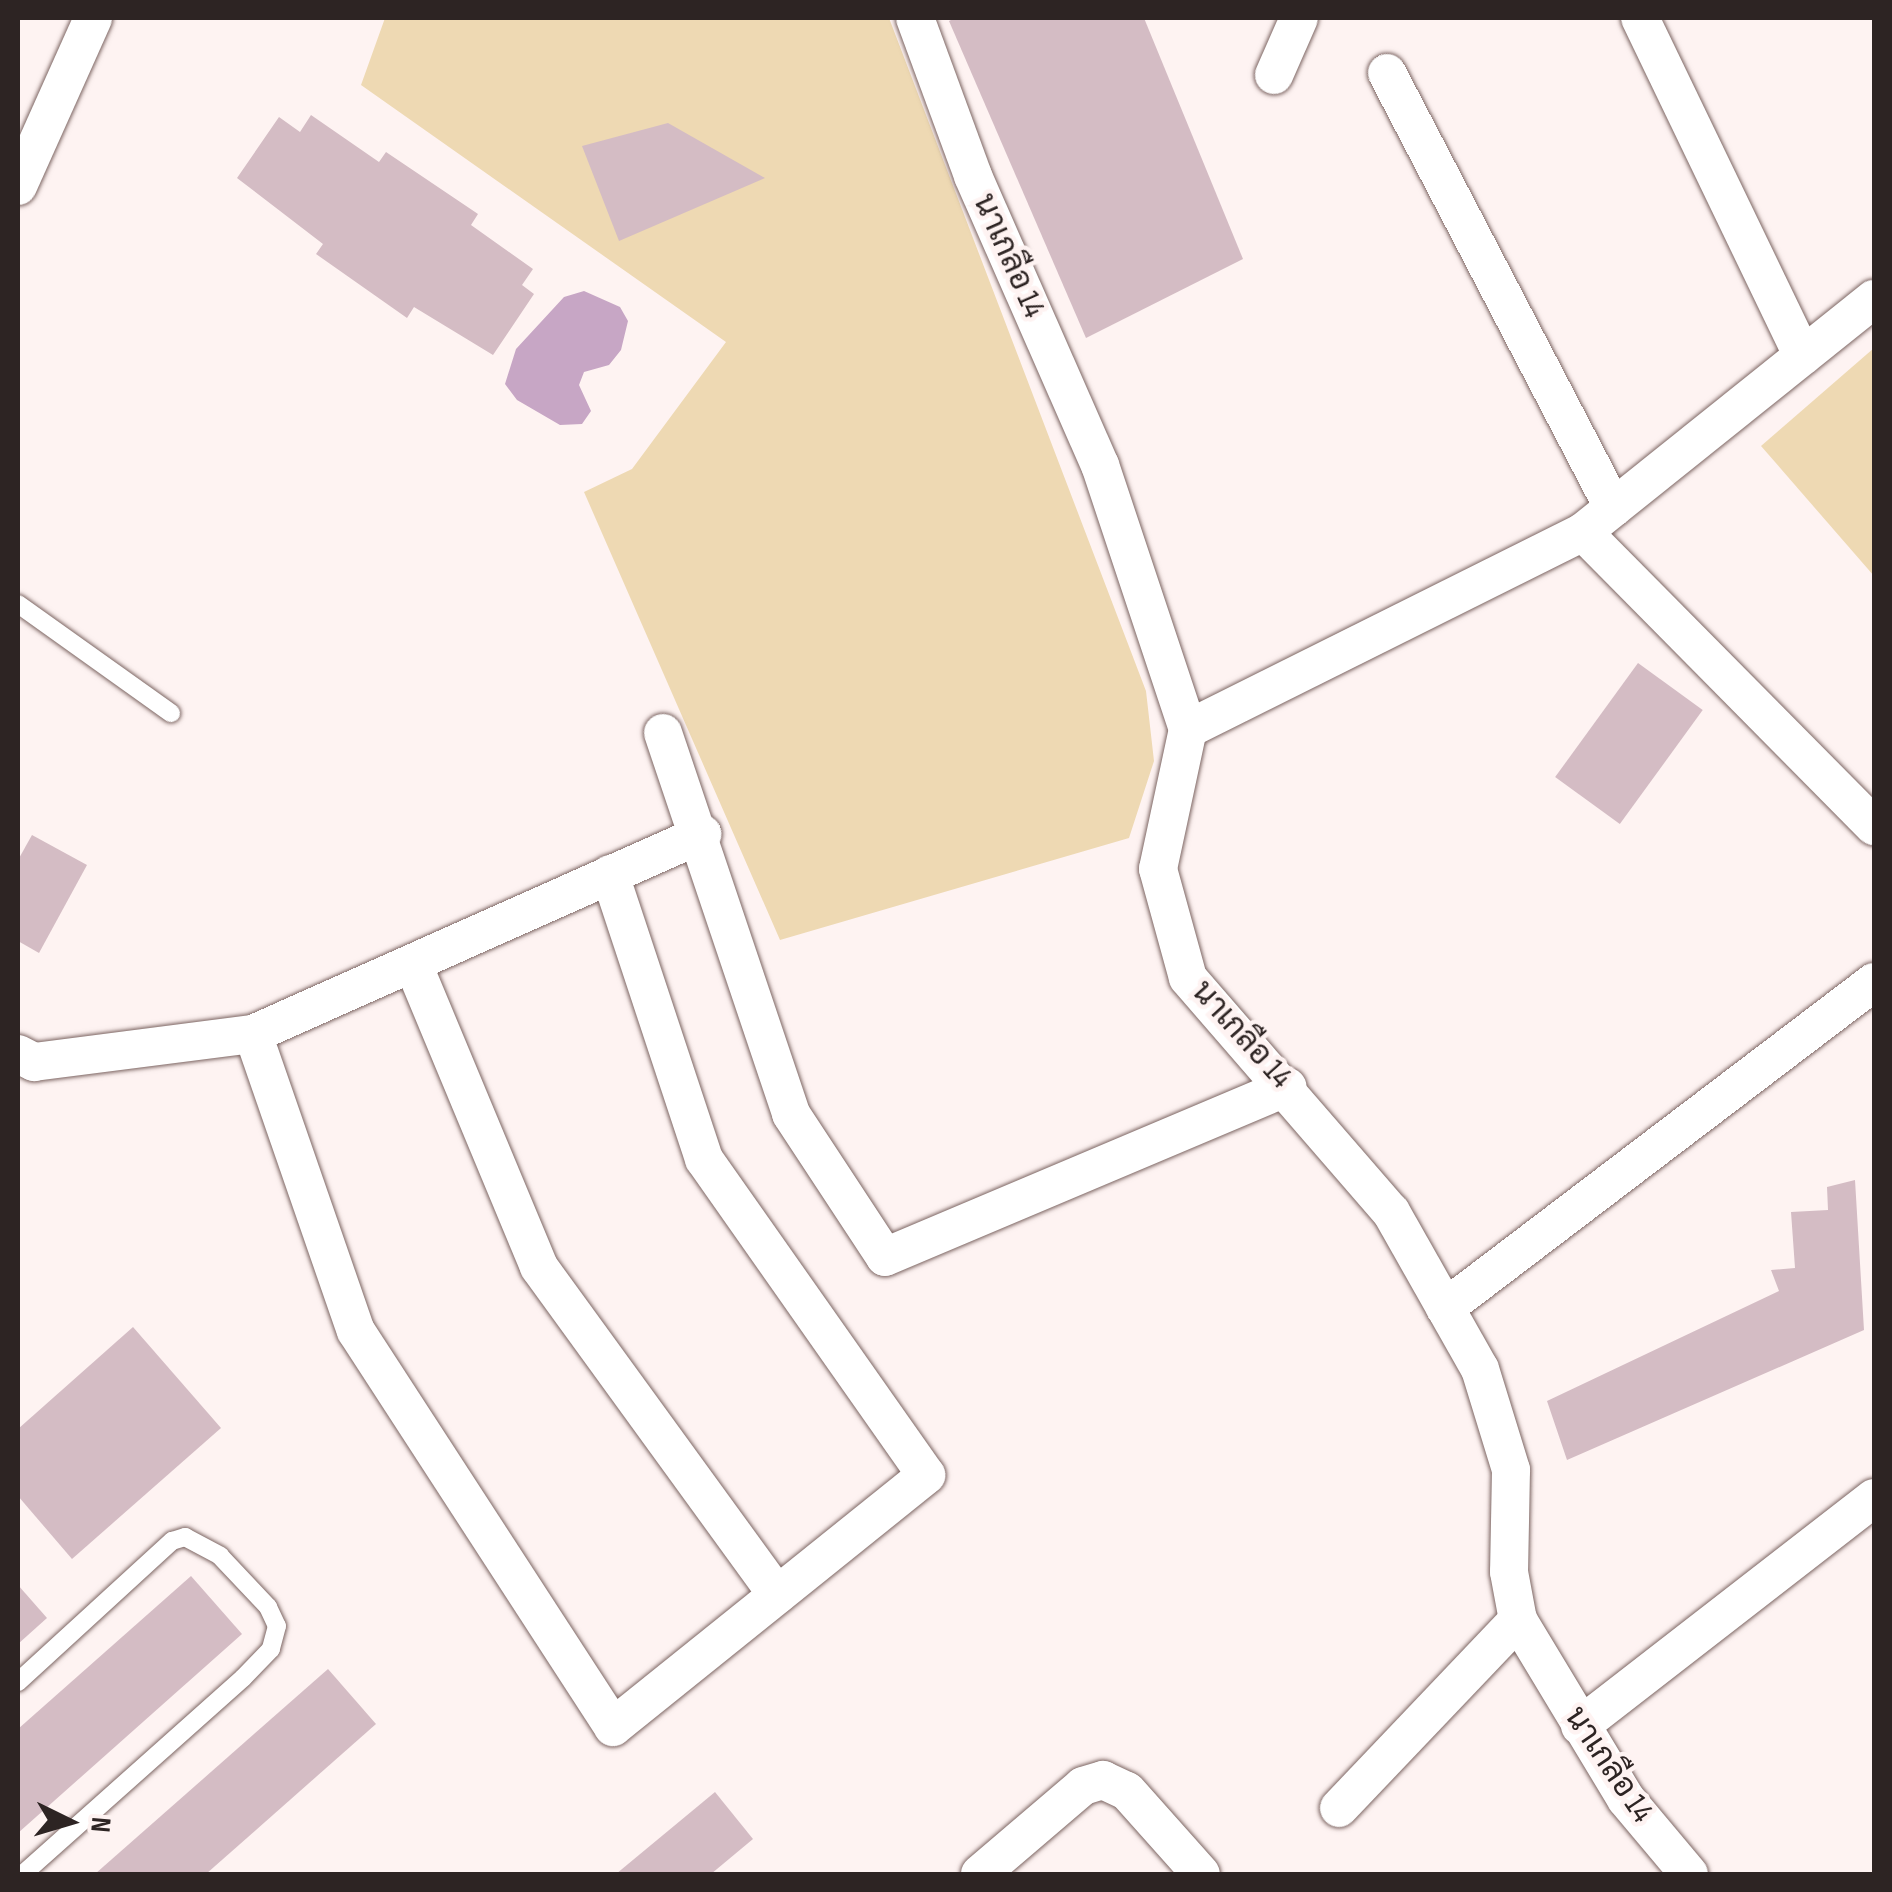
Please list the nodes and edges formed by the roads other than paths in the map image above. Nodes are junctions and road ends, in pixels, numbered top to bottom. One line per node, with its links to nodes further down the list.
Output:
1 (93, 18): 7 (street)
2 (915, 18): 14 (street, นาเกลือ 14)
3 (1299, 18): 6 (street)
4 (1640, 18): 9 (street)
5 (1388, 73): 10 (street)
6 (1274, 75)
7 (18, 186)
8 (1874, 298): 9 (street)
9 (1803, 356): 10 (street)
10 (1612, 508): 11 (street)
11 (1582, 532): 14 (street); 16 (street)
12 (18, 604): 13 (lane)
13 (171, 713)
14 (1188, 729): 23 (street, นาเกลือ 14)
15 (663, 733): 17 (street)
16 (1874, 826)
17 (702, 834): 18 (street); 23 (street)
18 (610, 874): 19 (street); 26 (street)
19 (413, 964): 21 (street); 26 (street)
20 (1874, 982): 24 (street)
21 (253, 1034): 22 (street); 26 (street)
22 (18, 1054)
23 (1288, 1087): 24 (street, นาเกลือ 14)
24 (1445, 1308): 27 (street, นาเกลือ 14)
25 (1874, 1498): 29 (street)
26 (777, 1595)
27 (1518, 1620): 29 (street, นาเกลือ 14); 30 (street)
28 (18, 1682): 31 (lane)
29 (1580, 1726): 34 (street, นาเกลือ 14)
30 (1339, 1808)
31 (23, 1874)
32 (980, 1874): 33 (street)
33 (1202, 1874)
34 (1688, 1874)

